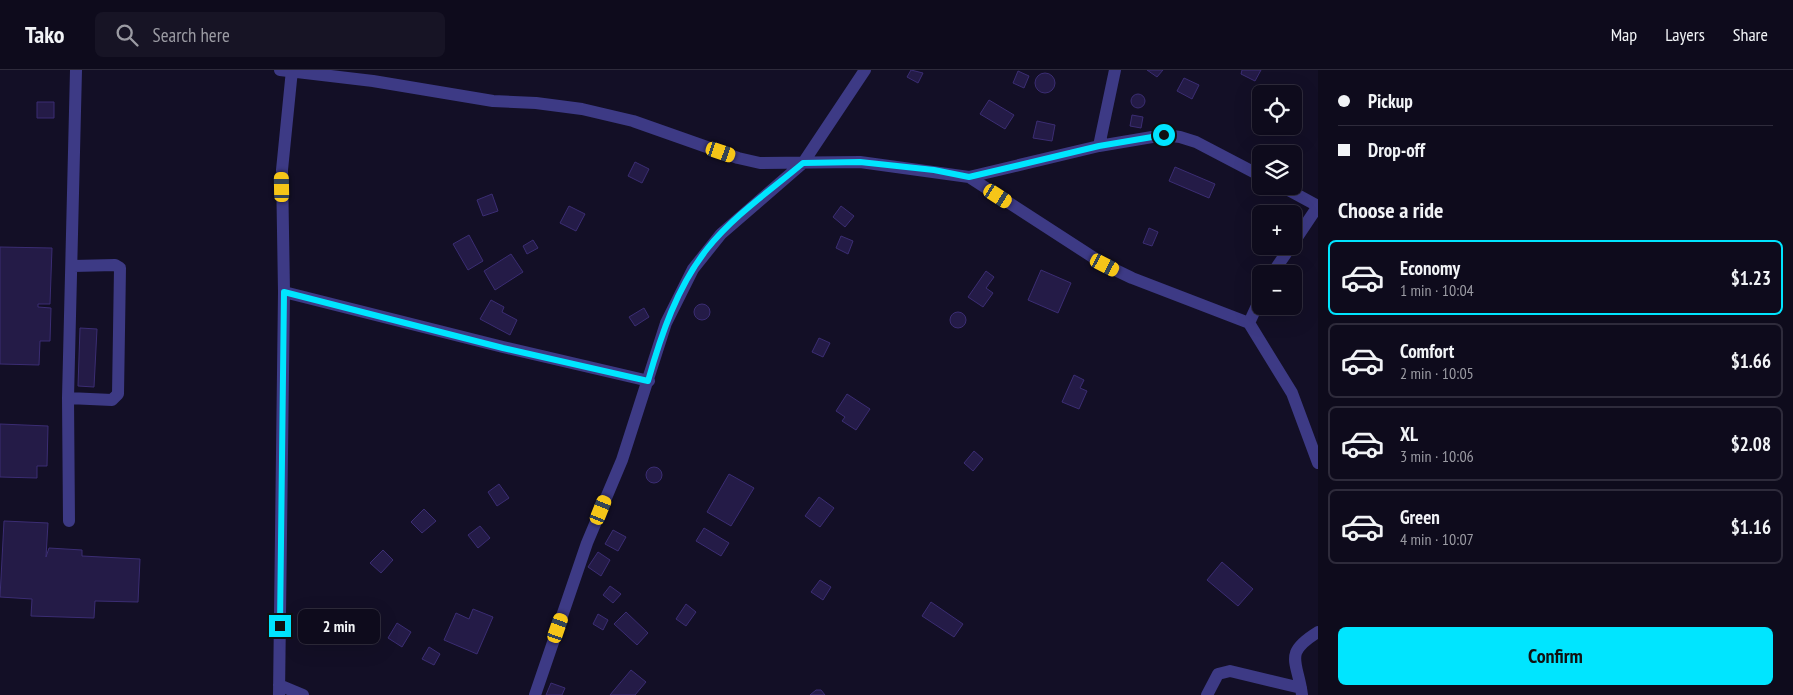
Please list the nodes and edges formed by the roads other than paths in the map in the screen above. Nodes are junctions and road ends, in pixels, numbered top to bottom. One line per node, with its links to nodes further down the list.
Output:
1 (76, 70): 12 (street)
2 (288, 70): 6 (street); 13 (street)
3 (865, 70): 6 (street)
4 (1115, 70): 5 (street)
5 (1099, 146): 7 (street); 8 (street)
6 (803, 163): 8 (street); 16 (street)
7 (1252, 171)
8 (969, 177): 15 (street)
9 (1298, 195): 10 (street)
10 (1318, 206): 11 (street)
11 (1302, 230)
12 (73, 266): 17 (street); 17 (street)
13 (284, 292): 16 (street); 21 (street)
14 (1253, 315): 15 (street)
15 (1249, 323): 18 (street)
16 (648, 381): 24 (street)
17 (68, 398): 19 (street)
18 (1318, 463)
19 (69, 521)
20 (1318, 632): 22 (street)
21 (279, 690): 23 (street)
22 (1301, 692): 25 (street)
23 (303, 695)
24 (535, 695)
25 (1206, 695)

